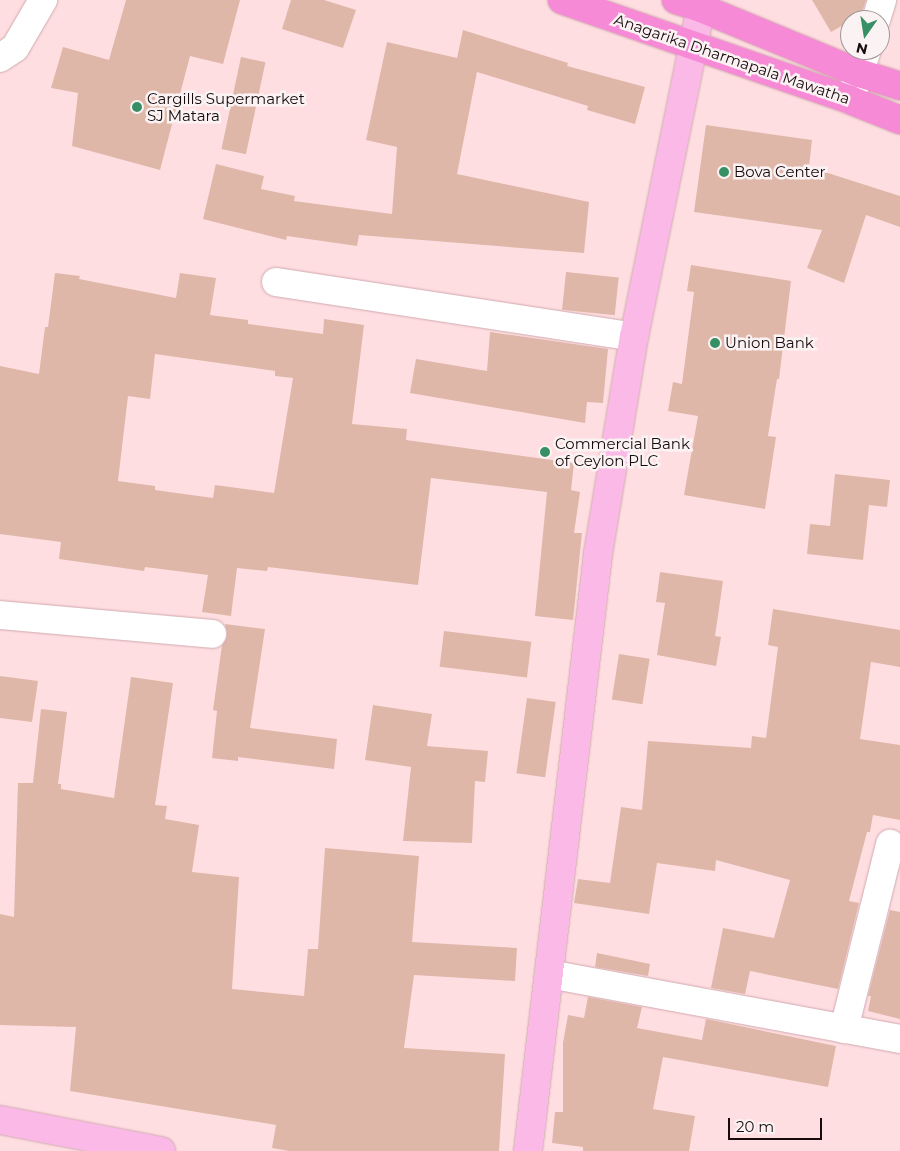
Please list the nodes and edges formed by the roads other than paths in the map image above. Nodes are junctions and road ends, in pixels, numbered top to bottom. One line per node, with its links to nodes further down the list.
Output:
1 (44, 0): 5 (street)
2 (562, 0): 4 (highway, Anagarika Dharmapala Mawatha)
3 (688, 4): 4 (main road); 6 (highway, Anagarika Dharmapala Mawatha)
4 (693, 47): 8 (highway, Anagarika Dharmapala Mawatha); 11 (main road)
5 (0, 58)
6 (863, 61): 7 (highway, Anagarika Dharmapala Mawatha); 8 (street)
7 (900, 86)
8 (850, 100): 9 (highway, Anagarika Dharmapala Mawatha)
9 (900, 120)
10 (276, 282): 11 (street)
11 (634, 337): 15 (main road)
12 (0, 615): 13 (street)
13 (212, 634)
14 (890, 844): 16 (street)
15 (549, 974): 16 (street); 20 (main road)
16 (844, 1029): 17 (street)
17 (900, 1039)
18 (0, 1120): 19 (main road)
19 (161, 1151)
20 (528, 1151)

